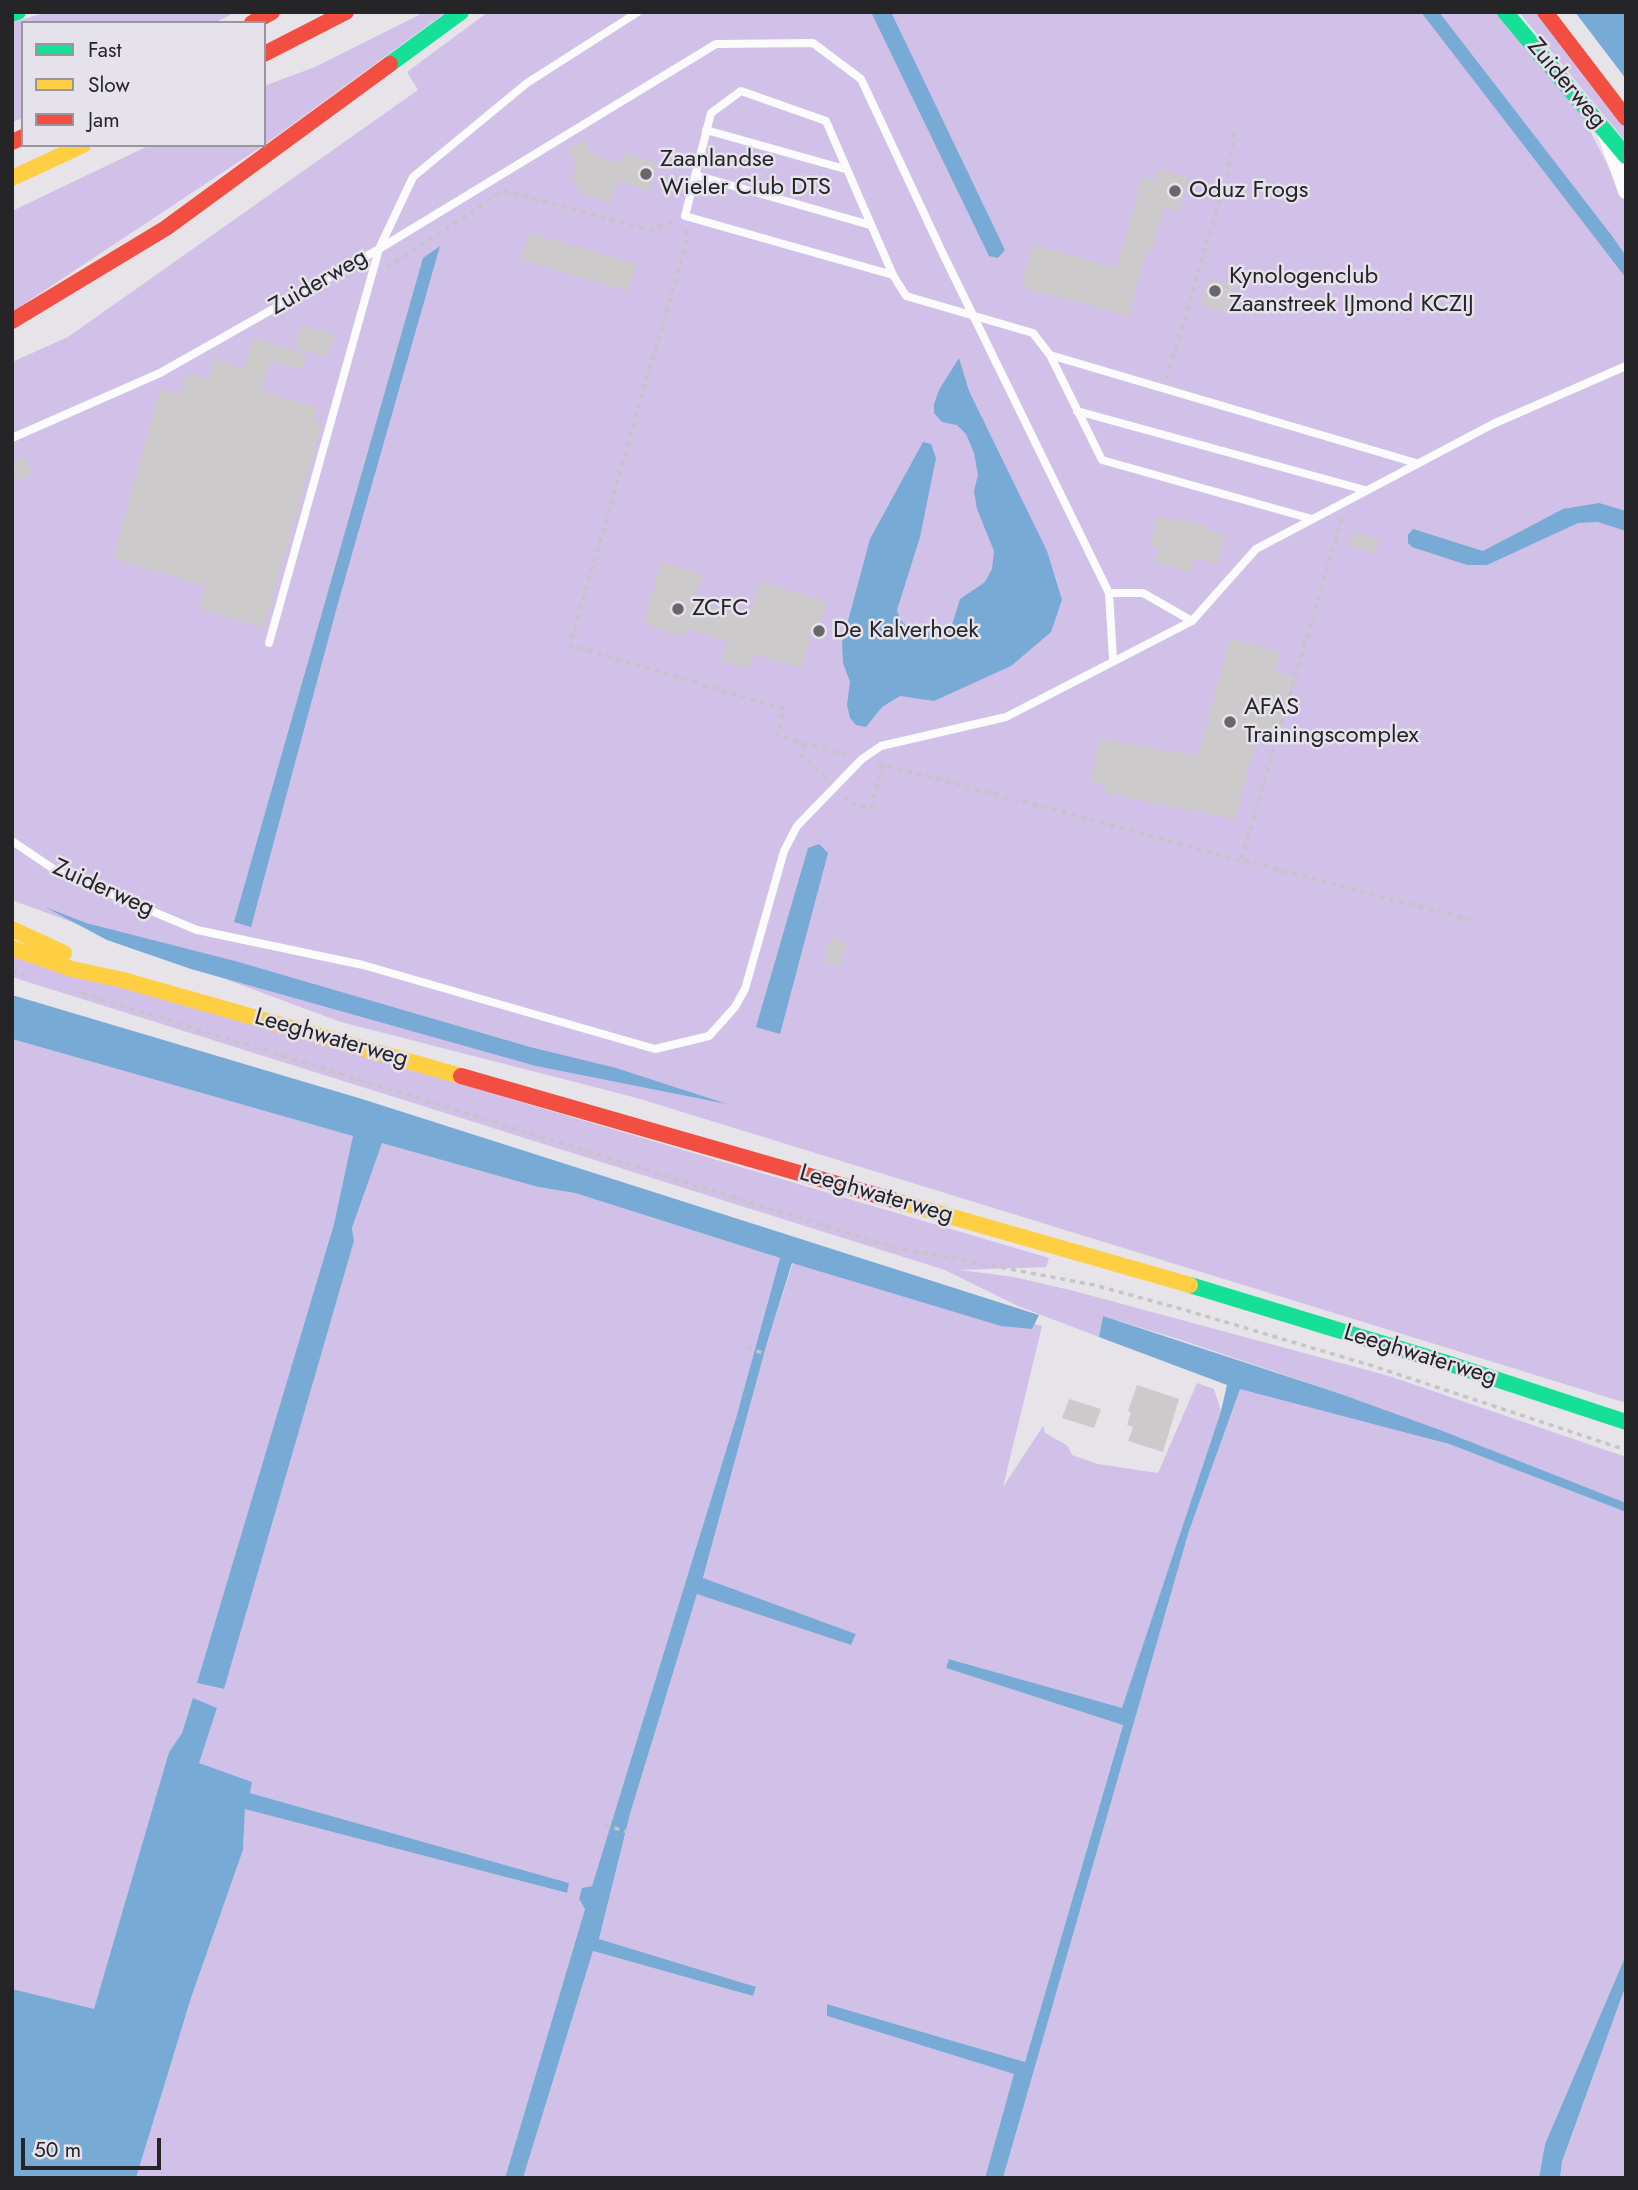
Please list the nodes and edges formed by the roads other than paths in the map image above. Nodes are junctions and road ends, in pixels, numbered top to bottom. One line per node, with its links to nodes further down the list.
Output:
1 (18, 12): 8 (main road)
2 (272, 12): 9 (main road)
3 (346, 12): 10 (main road)
4 (461, 12): 23 (main road)
5 (638, 12): 21 (lane, Zuiderweg)
6 (1505, 12): 13 (main road, Zuiderweg)
7 (1545, 12): 11 (main road, Zuiderweg)
8 (12, 14)
9 (256, 21)
10 (266, 53)
11 (1626, 118)
12 (706, 130): 16 (lane); 16 (lane); 17 (lane)
13 (1605, 130): 15 (main road, Zuiderweg); 19 (street)
14 (79, 147): 18 (main road)
15 (1626, 156)
16 (845, 169): 20 (lane)
17 (695, 176): 20 (lane); 22 (lane)
18 (12, 178)
19 (1626, 191)
20 (870, 225): 22 (lane)
21 (379, 249): 27 (lane, Zuiderweg); 31 (lane); 33 (lane)
22 (893, 275): 24 (lane)
23 (12, 321)
24 (1050, 355): 26 (lane); 28 (lane)
25 (1626, 366): 28 (lane)
26 (1077, 411): 29 (lane); 30 (lane)
27 (12, 438)
28 (1416, 463): 29 (lane)
29 (1365, 490): 30 (lane)
30 (1312, 519): 32 (lane)
31 (1109, 593): 32 (lane); 34 (lane)
32 (1192, 621): 34 (lane, Zuiderweg)
33 (269, 643)
34 (1113, 659): 35 (lane, Zuiderweg)
35 (12, 841)
36 (12, 929): 38 (main road, Leeghwaterweg)
37 (12, 948): 38 (main road, Leeghwaterweg)
38 (123, 980): 39 (main road, Leeghwaterweg)
39 (1626, 1422)

